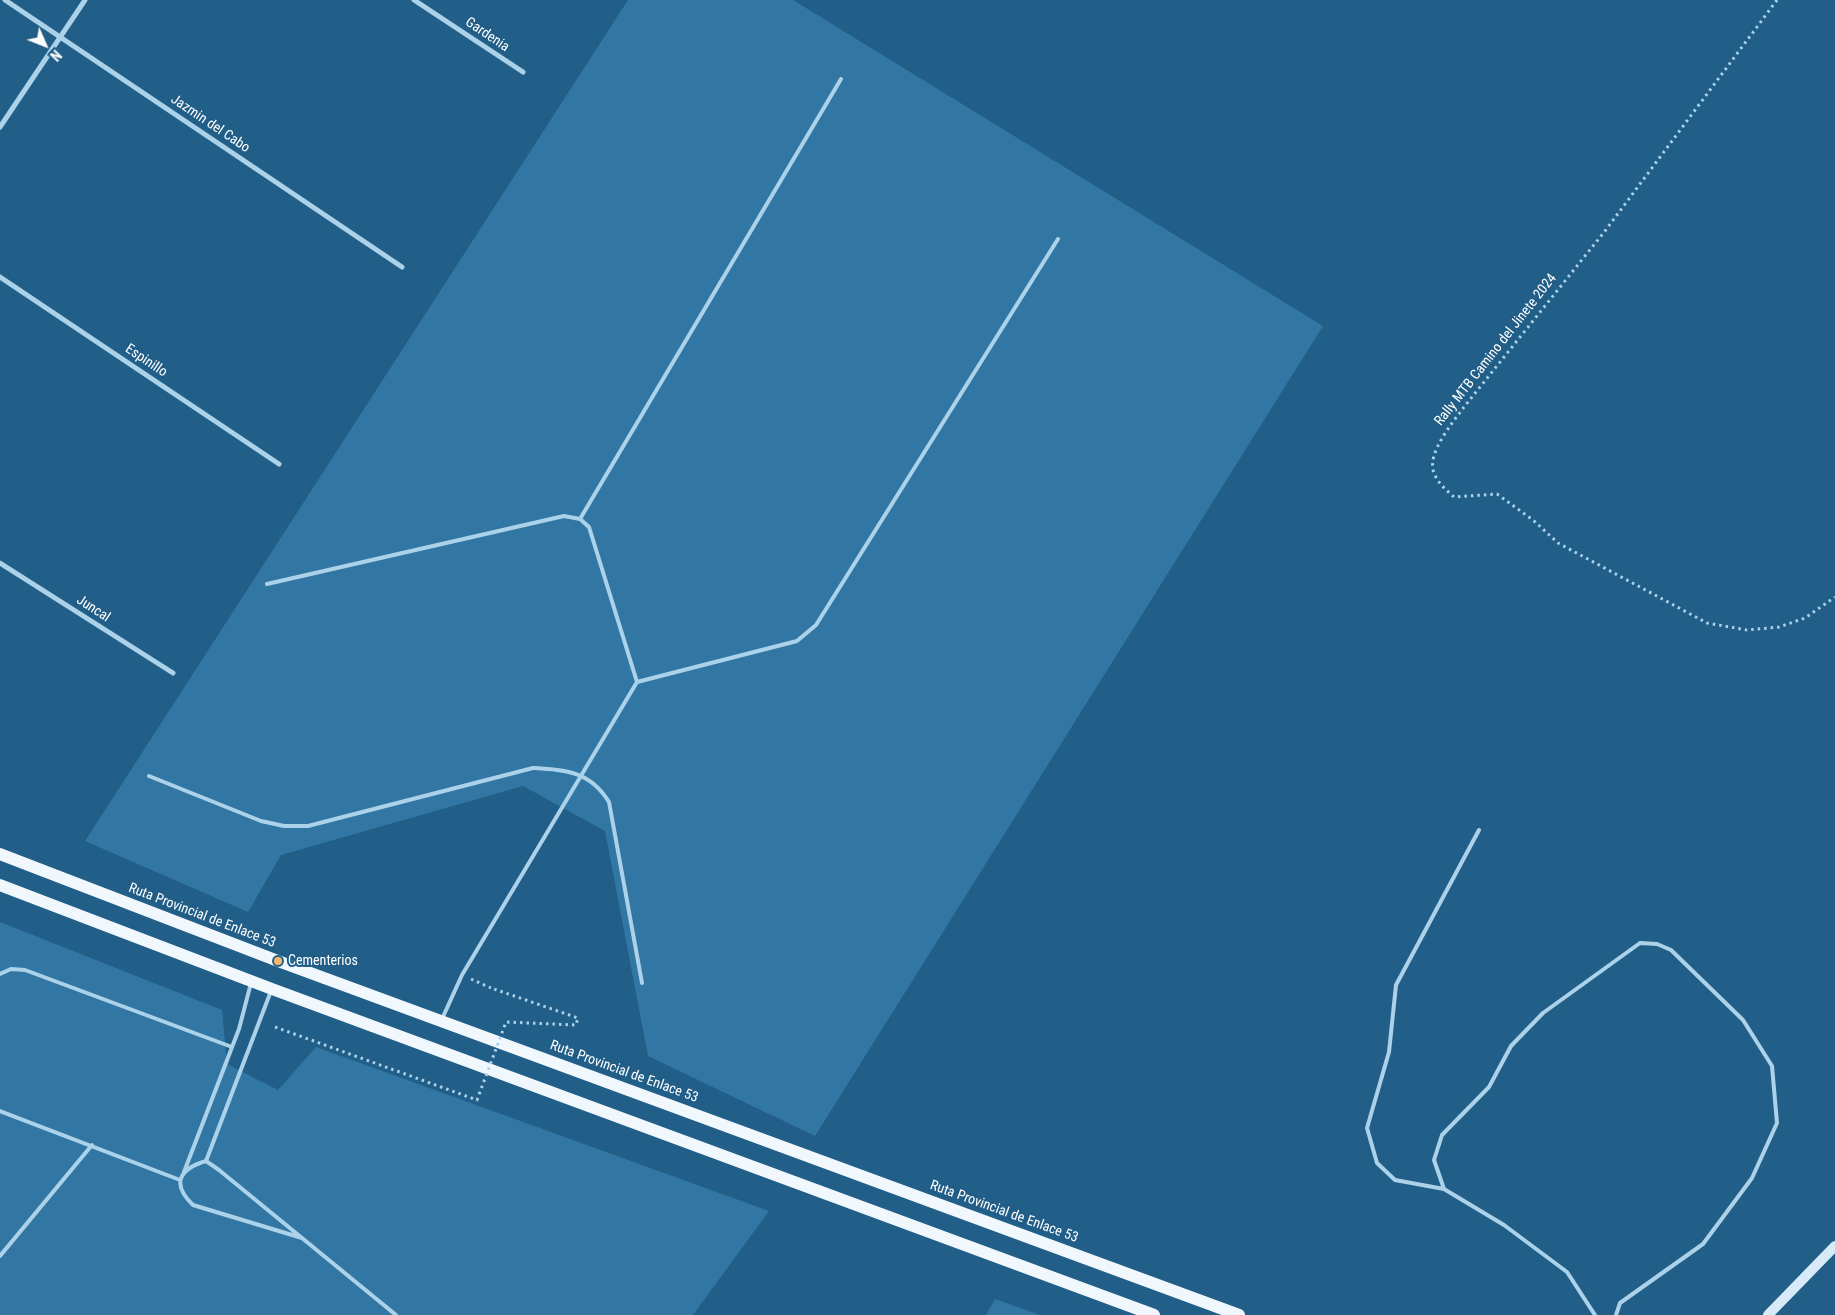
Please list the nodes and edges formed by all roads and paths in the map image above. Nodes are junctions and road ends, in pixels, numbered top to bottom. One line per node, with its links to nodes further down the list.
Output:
1 (5, 0): 5 (street, Jazmin del Cabo)
2 (85, 0): 5 (street)
3 (414, 0): 6 (street, Gardenia)
4 (1777, 0): 16 (path, Rally MTB Camino del Jinete 2024)
5 (60, 37): 8 (street); 10 (street, Jazmin del Cabo)
6 (523, 72)
7 (841, 79): 13 (lane)
8 (0, 127)
9 (1058, 239): 18 (lane)
10 (402, 268)
11 (0, 277): 12 (street, Espinillo)
12 (279, 464)
13 (580, 519): 15 (lane); 18 (lane)
14 (0, 563): 17 (street, Juncal)
15 (266, 584)
16 (1835, 597)
17 (173, 674)
18 (637, 682): 20 (lane)
19 (149, 776): 20 (lane)
20 (582, 776): 27 (lane); 29 (lane)
21 (1479, 830): 39 (lane)
22 (0, 854): 31 (main road, Ruta Provincial de Enlace 53)
23 (0, 885): 24 (main road)
24 (13, 890): 25 (lane); 28 (main road)
25 (0, 892)
26 (0, 974): 33 (lane)
27 (462, 975): 31 (lane); 32 (path, bridge)
28 (252, 981): 30 (main road); 33 (lane)
29 (642, 983)
30 (272, 989): 36 (lane); 44 (main road)
31 (441, 1020): 45 (main road, Ruta Provincial de Enlace 53)
32 (275, 1027)
33 (232, 1047): 37 (lane)
34 (0, 1110): 35 (lane)
35 (92, 1145): 38 (lane); 42 (lane)
36 (206, 1162): 37 (lane); 40 (lane)
37 (184, 1172): 38 (lane)
38 (180, 1180): 40 (lane)
39 (1444, 1189): 46 (lane); 47 (lane)
40 (302, 1238): 43 (lane)
41 (1835, 1246): 48 (street)
42 (0, 1256)
43 (396, 1315)
44 (1154, 1315)
45 (1239, 1315)
46 (1595, 1315)
47 (1616, 1315)
48 (1768, 1315)

